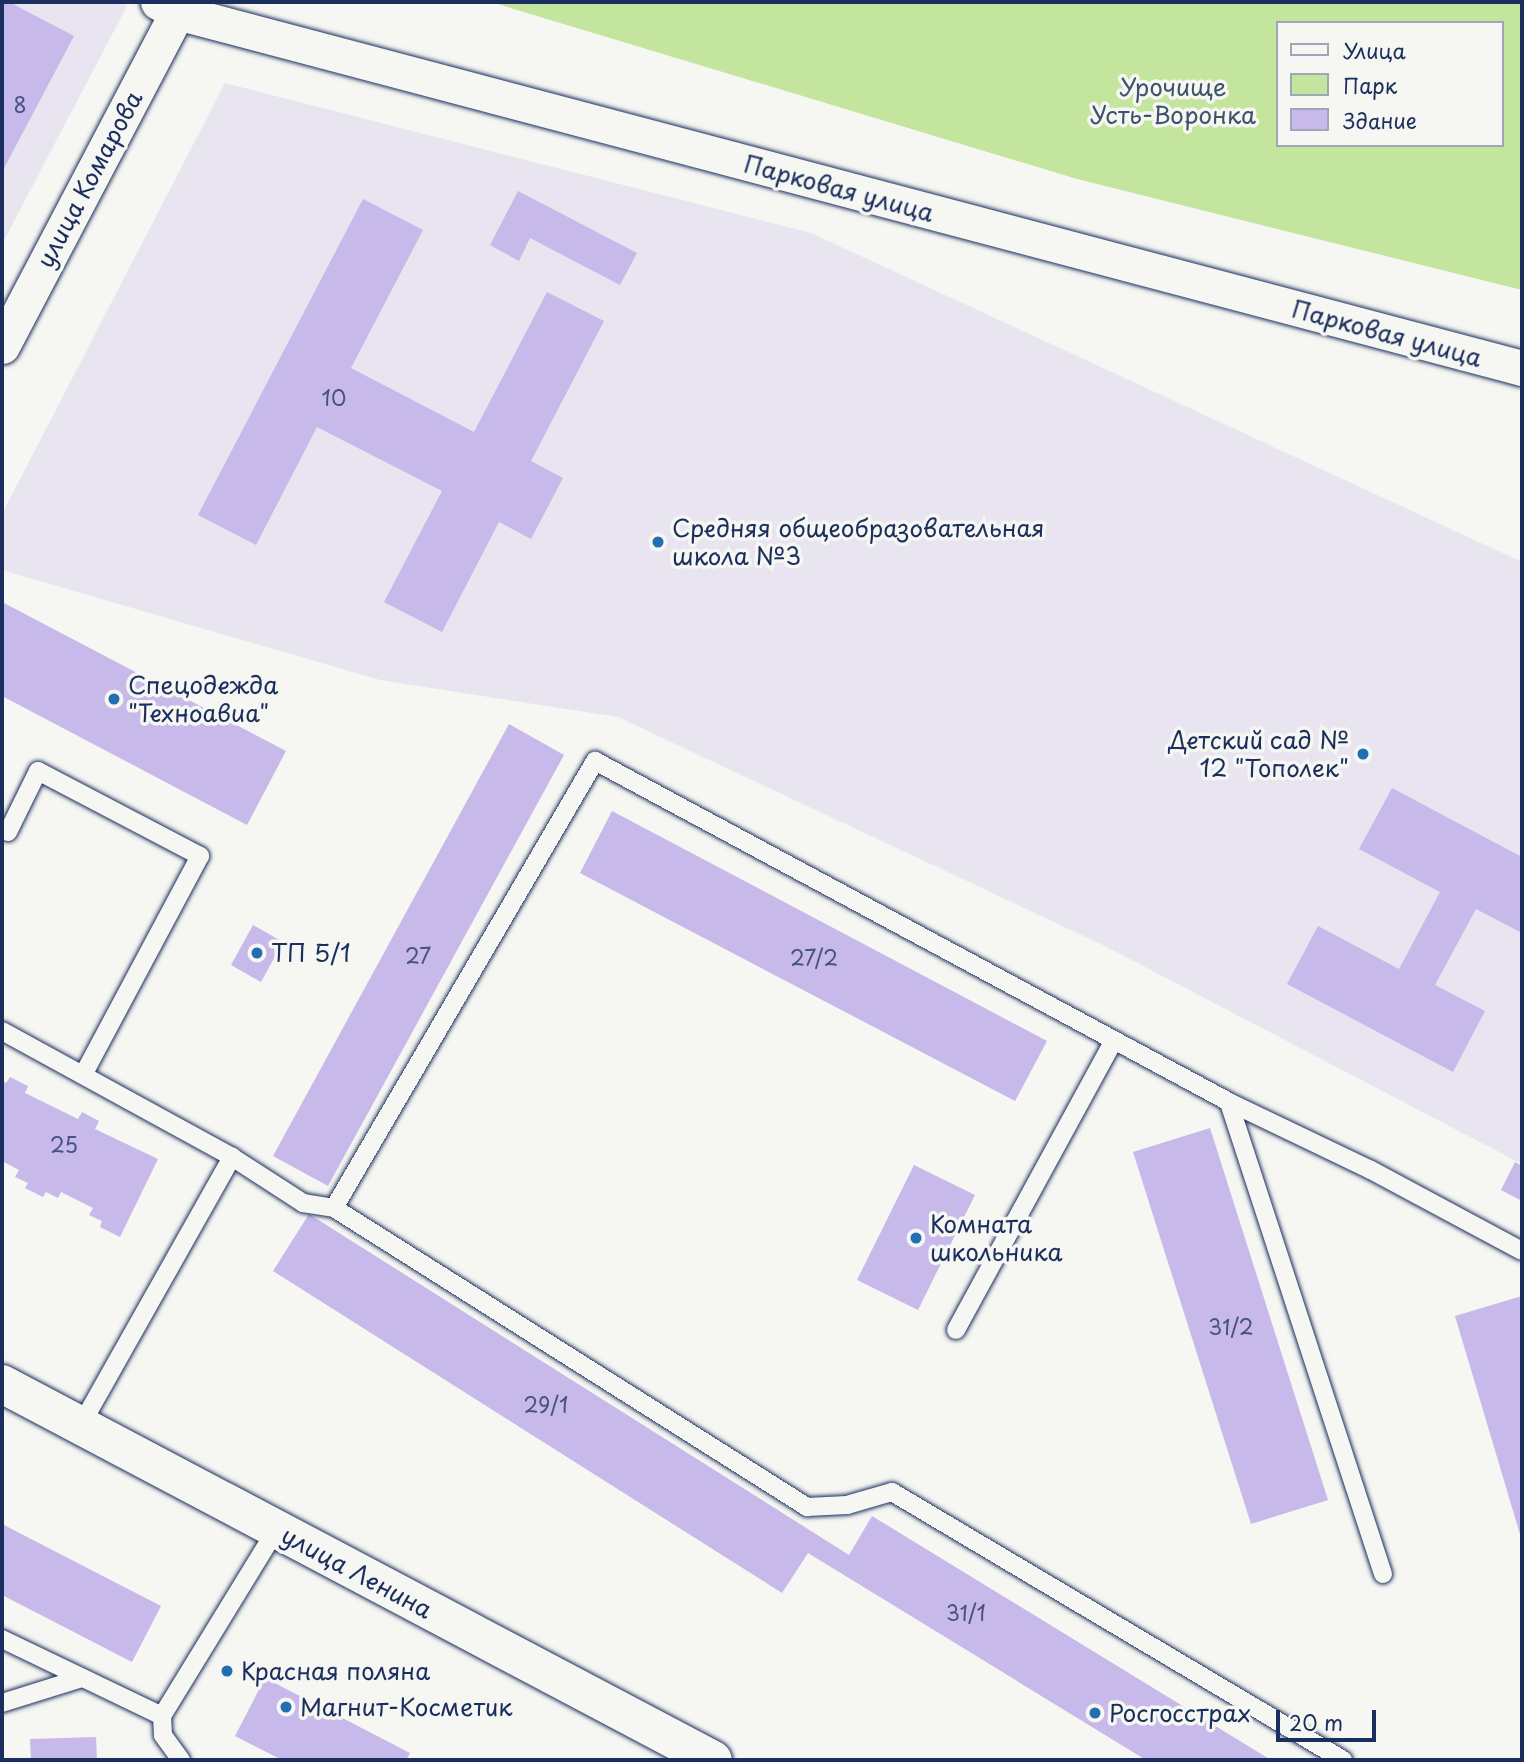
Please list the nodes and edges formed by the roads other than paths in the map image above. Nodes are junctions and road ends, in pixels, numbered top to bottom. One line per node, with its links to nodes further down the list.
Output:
1 (168, 7): 2 (street, улица Комарова); 3 (street, Парковая улица)
2 (2, 346)
3 (1522, 368)
4 (4, 835): 7 (lane)
5 (2, 1031): 7 (lane)
6 (1114, 1040): 8 (lane); 10 (lane); 12 (lane)
7 (83, 1075): 9 (lane)
8 (1229, 1102): 11 (lane); 16 (lane)
9 (232, 1157): 10 (lane); 14 (lane)
10 (334, 1208): 23 (lane)
11 (1522, 1251)
12 (956, 1330)
13 (2, 1384): 14 (main road, улица Ленина)
14 (81, 1424): 15 (main road, улица Ленина)
15 (276, 1530): 20 (lane); 22 (main road, улица Ленина)
16 (1383, 1574)
17 (2, 1639): 18 (lane)
18 (82, 1678): 19 (lane); 20 (lane)
19 (2, 1703)
20 (162, 1716): 21 (lane)
21 (181, 1760)
22 (713, 1760)
23 (1343, 1760)

